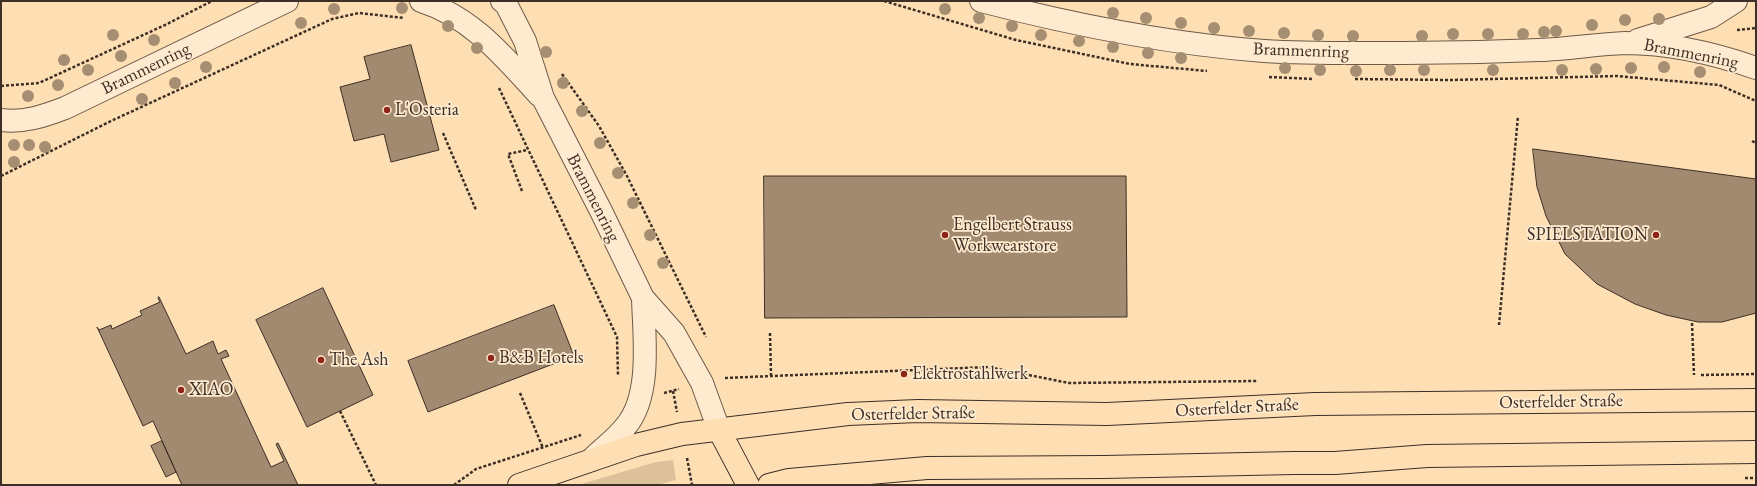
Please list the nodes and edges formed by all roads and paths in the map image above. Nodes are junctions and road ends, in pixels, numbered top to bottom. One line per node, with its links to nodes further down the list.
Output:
1 (212, 1): 12 (path)
2 (287, 1): 16 (street, Brammenring)
3 (502, 1): 14 (street, Brammenring)
4 (982, 1): 9 (street, Brammenring)
5 (1736, 1): 9 (street, Brammenring)
6 (425, 2): 14 (street, Brammenring); 21 (path)
7 (1756, 28): 8 (path)
8 (1734, 30)
9 (1626, 43): 10 (street, Brammenring)
10 (1756, 68)
11 (561, 72): 28 (path)
12 (1, 86)
13 (498, 86): 20 (path)
14 (542, 98): 24 (street, Brammenring)
15 (1518, 116): 26 (path)
16 (1, 120)
17 (443, 132): 23 (path)
18 (1752, 141): 19 (path)
19 (1756, 143)
20 (527, 150): 22 (path); 35 (path)
21 (1, 176)
22 (522, 191)
23 (476, 210)
24 (643, 298): 37 (street, Brammenring); 39 (street, Brammenring)
25 (1692, 323): 32 (path)
26 (1499, 324)
27 (770, 333): 33 (path)
28 (708, 341)
29 (725, 372): 34 (path)
30 (1756, 374): 32 (path)
31 (1686, 375): 32 (path)
32 (1694, 375)
33 (771, 376): 34 (path); 36 (path)
34 (728, 378): 37 (path)
35 (618, 380)
36 (1259, 381)
37 (702, 383): 39 (path); 42 (street, Brammenring)
38 (520, 393): 44 (path)
39 (638, 400): 46 (street, Brammenring)
40 (1756, 400): 42 (main road, Osterfelder Straße)
41 (340, 411): 47 (path)
42 (718, 430): 46 (main road, Osterfelder Straße); 50 (main road)
43 (585, 434): 44 (path)
44 (543, 448): 48 (path)
45 (1756, 452): 51 (main road)
46 (591, 460): 49 (main road, Osterfelder Straße)
47 (376, 485)
48 (454, 485)
49 (519, 485)
50 (748, 485)
51 (769, 485)

